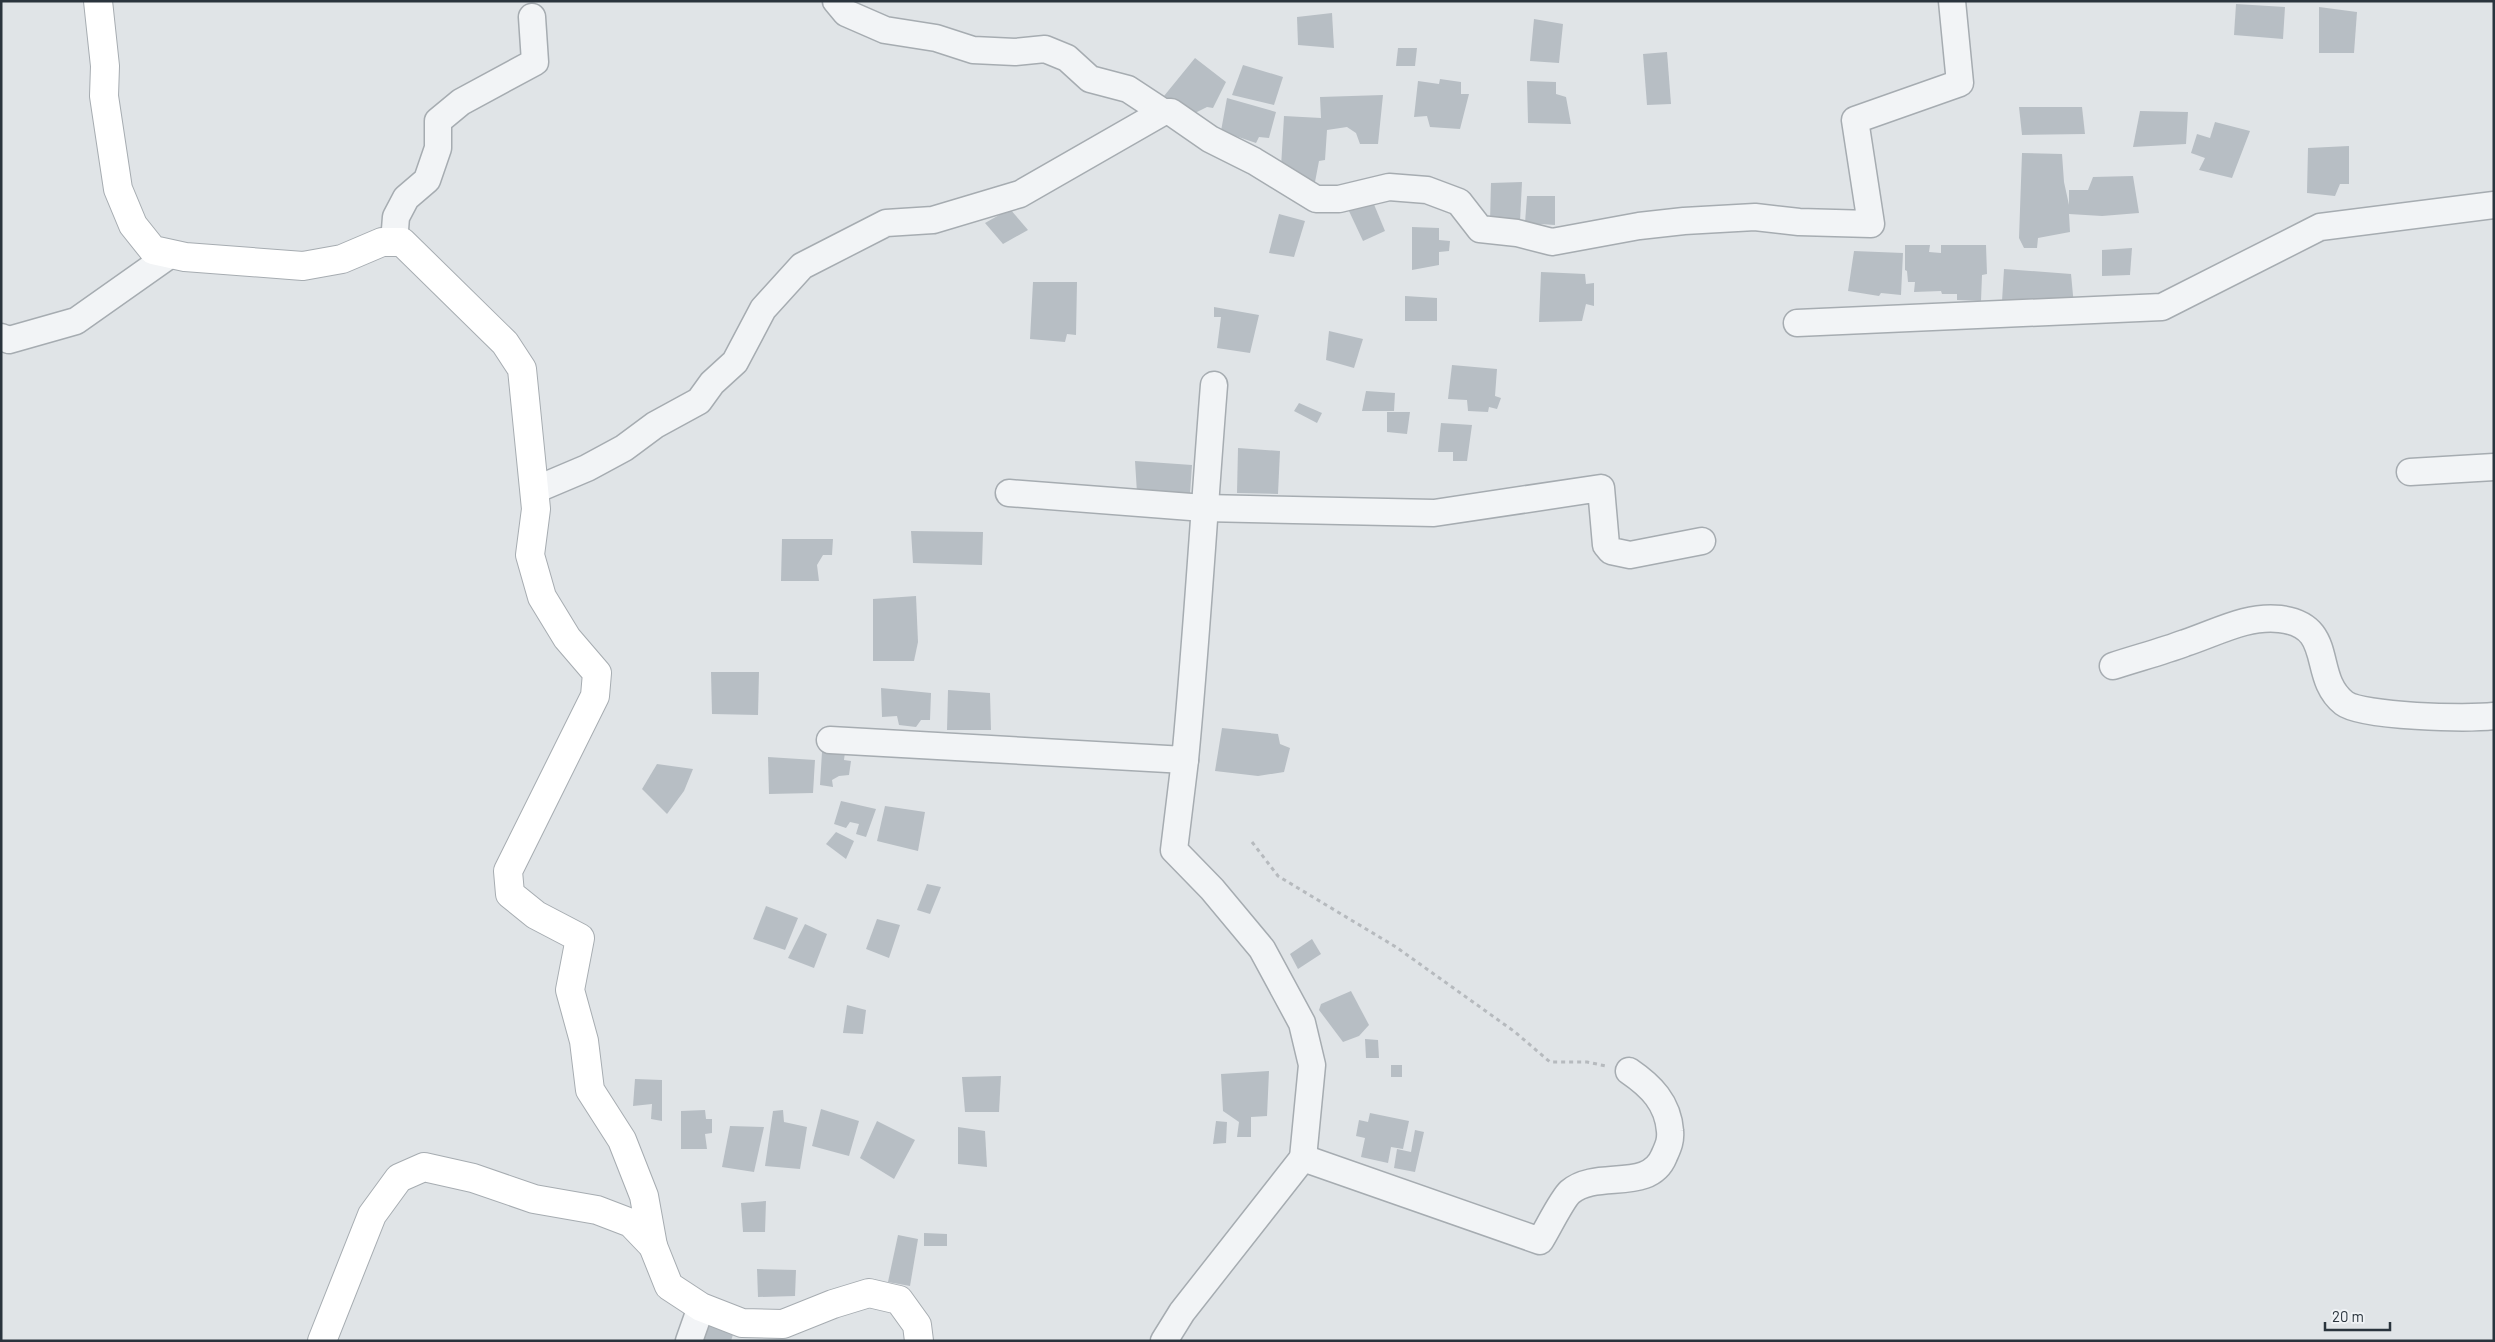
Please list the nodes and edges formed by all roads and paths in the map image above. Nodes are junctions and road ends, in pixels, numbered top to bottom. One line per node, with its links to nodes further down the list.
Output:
1 (98, 1): 8 (street)
2 (836, 1): 5 (street)
3 (1952, 1): 5 (street)
4 (532, 17): 7 (street)
5 (1163, 112): 14 (street)
6 (2494, 205): 9 (street)
7 (394, 242): 8 (street); 14 (street)
8 (171, 254): 10 (street)
9 (1797, 323)
10 (1, 337)
11 (1214, 385): 16 (street)
12 (2494, 467): 13 (street)
13 (2410, 472)
14 (535, 490): 25 (street)
15 (1009, 493): 16 (street)
16 (1204, 508): 17 (street); 21 (street)
17 (1702, 541)
18 (2113, 666): 19 (street)
19 (2494, 716)
20 (830, 740): 21 (street)
21 (1186, 760): 24 (street)
22 (1252, 842): 23 (path)
23 (1629, 1071): 24 (street)
24 (1303, 1158): 30 (street)
25 (653, 1246): 26 (street); 27 (street)
26 (701, 1307): 28 (street); 29 (street)
27 (322, 1341)
28 (689, 1341)
29 (919, 1341)
30 (1164, 1341)

